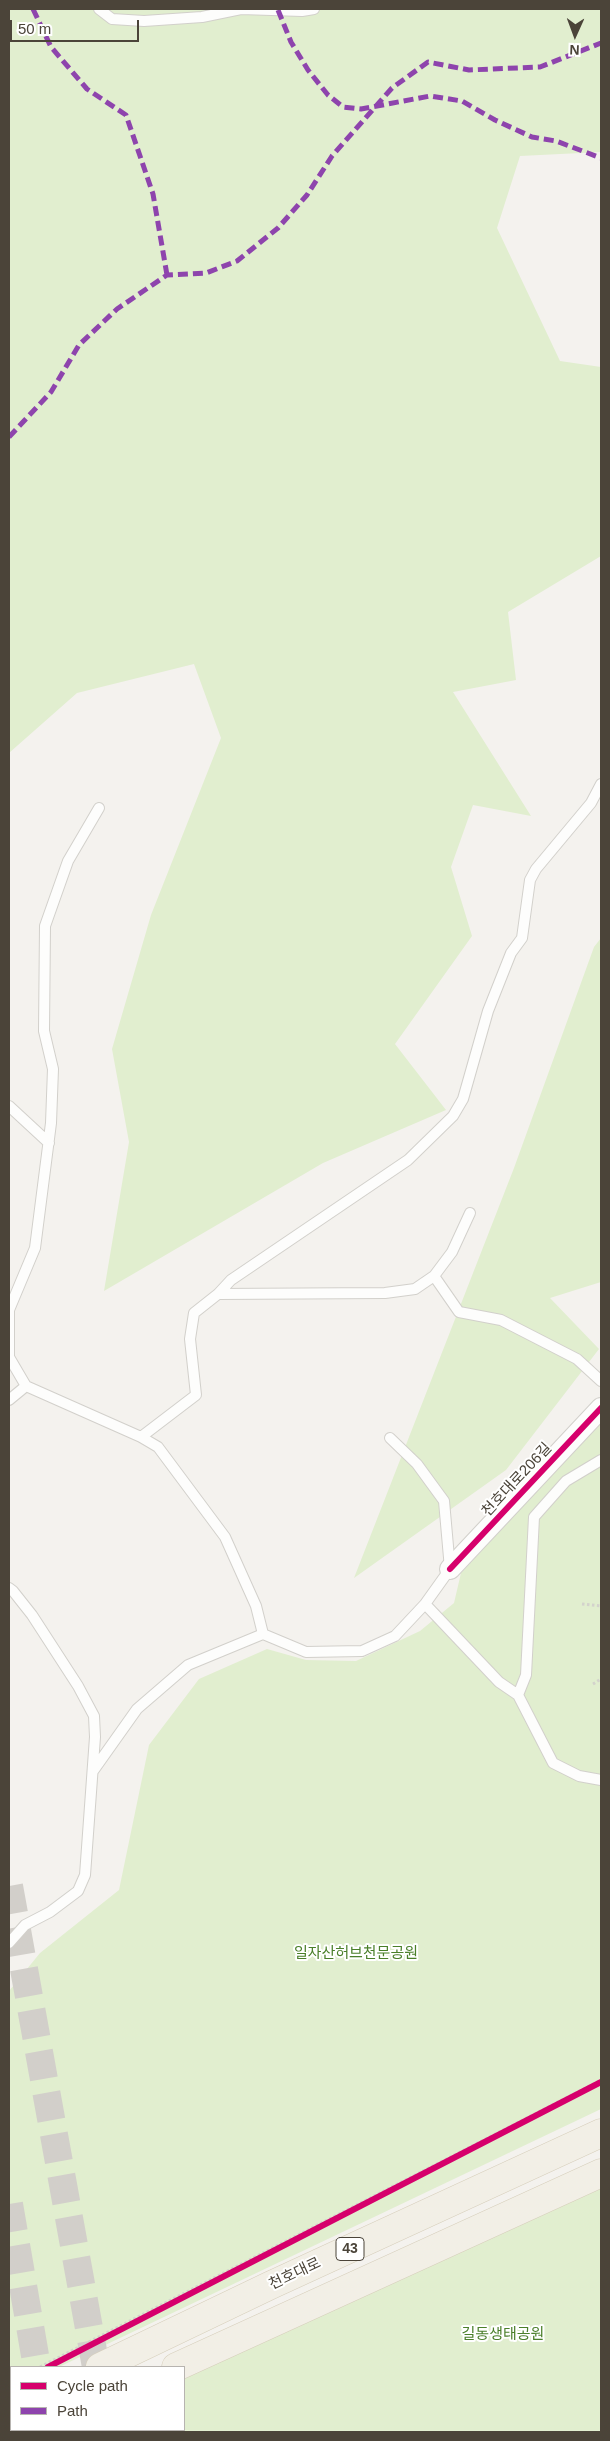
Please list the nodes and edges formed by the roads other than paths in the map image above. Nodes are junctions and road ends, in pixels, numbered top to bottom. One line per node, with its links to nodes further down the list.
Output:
1 (99, 9): 2 (lane)
2 (314, 9)
3 (601, 784): 9 (lane)
4 (99, 808): 6 (lane)
5 (9, 1106): 6 (lane)
6 (49, 1143): 11 (lane)
7 (470, 1213): 8 (lane)
8 (434, 1276): 9 (lane); 10 (lane)
9 (218, 1294): 14 (lane)
10 (601, 1381)
11 (26, 1386): 12 (lane); 14 (lane)
12 (9, 1400)
13 (601, 1408): 17 (street, 천호대로206길)
14 (141, 1437): 20 (lane)
15 (390, 1438): 17 (lane)
16 (601, 1460): 21 (lane)
17 (450, 1569): 19 (lane, 천호대로206길)
18 (9, 1588): 22 (lane)
19 (424, 1604): 20 (lane, 천호대로206길); 21 (lane)
20 (263, 1634): 22 (lane)
21 (518, 1695): 23 (lane)
22 (93, 1772): 24 (lane)
23 (601, 1780)
24 (9, 1943)
25 (601, 2133): 27 (main road, 천호대로 / 43)
26 (601, 2173): 28 (main road, 43)
27 (102, 2366)
28 (178, 2366)

